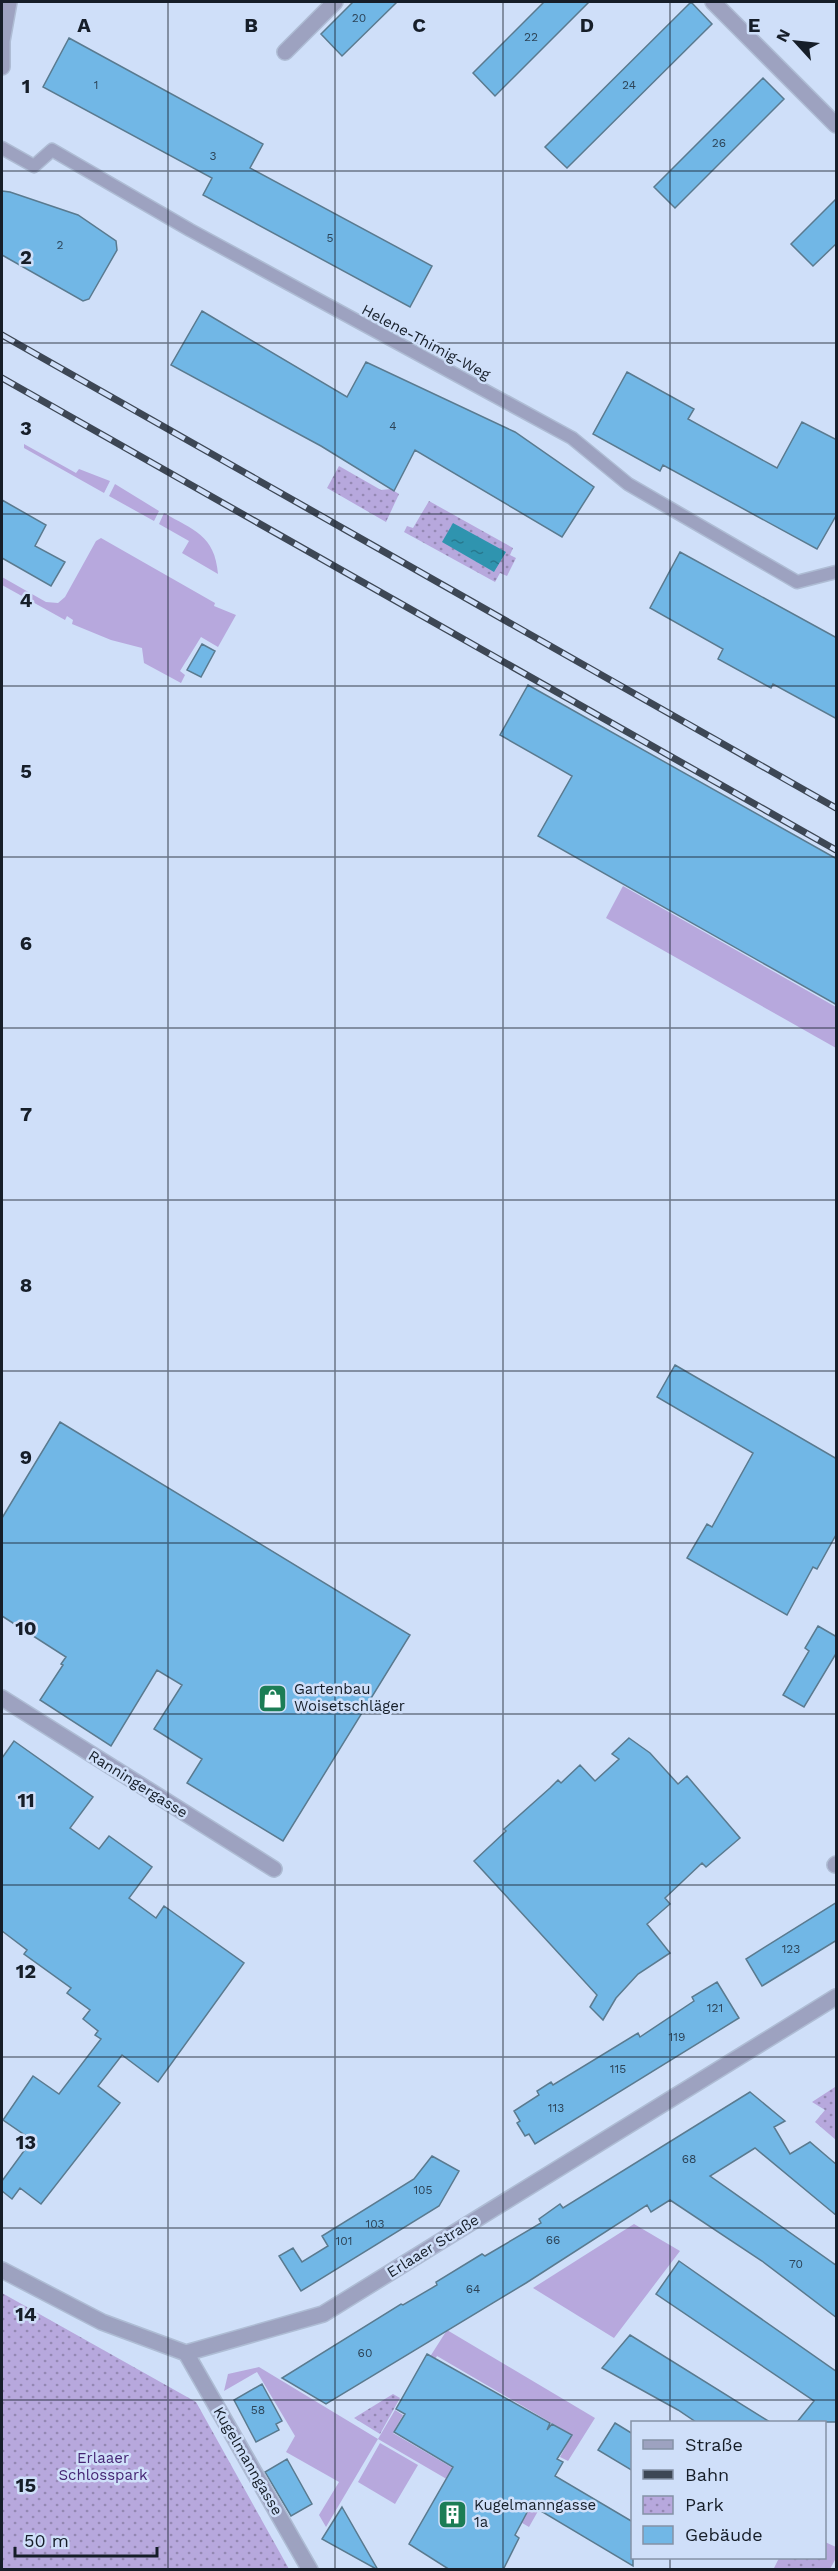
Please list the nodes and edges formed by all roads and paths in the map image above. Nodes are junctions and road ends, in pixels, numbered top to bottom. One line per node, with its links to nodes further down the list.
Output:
1 (9, 2): 5 (street)
2 (335, 2): 4 (street)
3 (713, 2): 6 (street)
4 (285, 51)
5 (2, 67)
6 (837, 126)
7 (2, 148): 8 (street, Helene-Thimig-Weg)
8 (837, 572)
9 (2, 1698): 10 (street, Ranningergasse)
10 (274, 1869)
11 (837, 1997): 13 (street, Erlaaer Straße)
12 (2, 2270): 13 (street)
13 (186, 2353): 14 (street, Kugelmanngasse)
14 (310, 2570)

